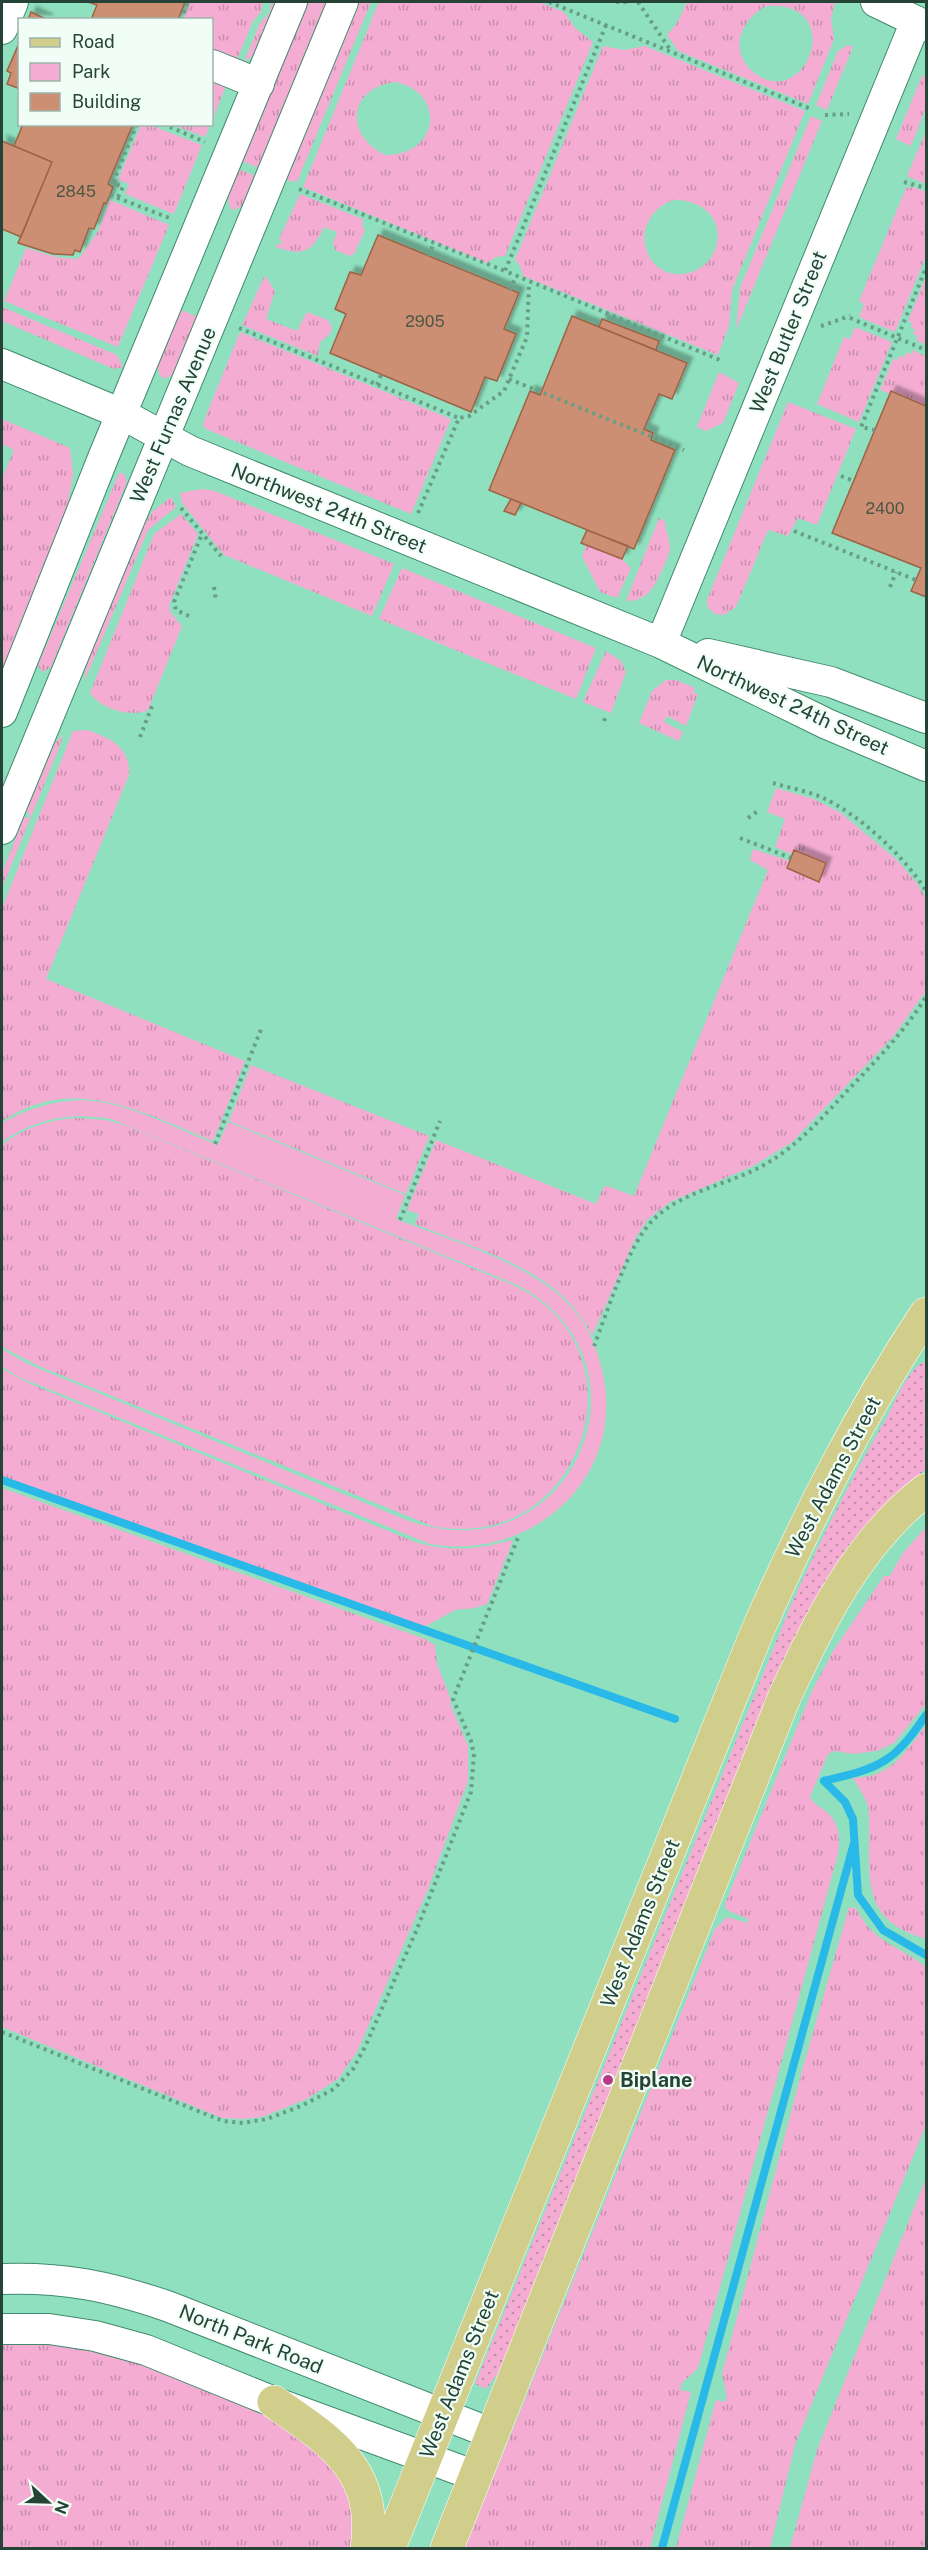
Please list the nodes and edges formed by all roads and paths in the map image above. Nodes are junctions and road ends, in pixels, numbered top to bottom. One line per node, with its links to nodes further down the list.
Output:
1 (13, 2): 13 (street)
2 (188, 2): 10 (path)
3 (292, 2): 16 (street)
4 (343, 2): 30 (street, West Furnas Avenue)
5 (549, 2): 12 (path)
6 (616, 2): 7 (path)
7 (630, 2)
8 (638, 2): 14 (path)
9 (876, 2): 11 (street)
10 (182, 18)
11 (921, 24): 64 (street, West Butler Street)
12 (606, 25): 14 (path); 33 (path)
13 (2, 29)
14 (671, 51): 17 (path)
15 (213, 65): 16 (street)
16 (259, 84): 28 (street)
17 (811, 110)
18 (850, 114): 19 (path)
19 (825, 115)
20 (136, 126): 27 (path)
21 (169, 126): 22 (path)
22 (208, 143)
23 (904, 182): 24 (path)
24 (927, 188)
25 (299, 189): 29 (path)
26 (111, 195): 27 (path)
27 (118, 197): 28 (path)
28 (187, 224): 30 (street); 46 (street)
29 (434, 243): 31 (path); 33 (path)
30 (242, 246): 49 (street, West Furnas Avenue)
31 (428, 256)
32 (927, 268): 39 (path)
33 (505, 271): 34 (path)
34 (516, 276): 35 (path); 36 (path)
35 (529, 283): 41 (path); 44 (path)
36 (510, 290)
37 (818, 327): 39 (path)
38 (238, 328): 45 (path)
39 (898, 338): 40 (path); 48 (path)
40 (927, 350)
41 (720, 360)
42 (2, 364): 46 (street, Northwest 24th Street)
43 (381, 375): 45 (path)
44 (509, 379): 47 (path); 50 (path)
45 (377, 385): 47 (path)
46 (122, 414): 49 (street, Northwest 24th Street); 66 (street)
47 (459, 418): 54 (path)
48 (875, 430)
49 (163, 437): 64 (street, Northwest 24th Street); 73 (street, West Furnas Avenue)
50 (684, 450)
51 (841, 476): 52 (path)
52 (854, 481)
53 (181, 508): 56 (path)
54 (417, 516)
55 (794, 531): 58 (path)
56 (202, 534): 57 (path); 63 (path)
57 (221, 556)
58 (896, 572): 59 (path); 61 (path)
59 (916, 580)
60 (214, 587): 62 (path)
61 (890, 587)
62 (216, 601)
63 (189, 616)
64 (660, 643): 67 (street, Northwest 24th Street); 69 (street, Northwest 24th Street)
65 (153, 706): 68 (path)
66 (2, 712)
67 (927, 718)
68 (140, 737)
69 (927, 766)
70 (773, 783): 76 (path)
71 (758, 811): 72 (path)
72 (748, 818)
73 (2, 829)
74 (740, 838): 75 (path)
75 (791, 858)
76 (927, 891)
77 (927, 997): 83 (path)
78 (262, 1028): 80 (path)
79 (440, 1121): 81 (path)
80 (215, 1144)
81 (400, 1220)
82 (927, 1314): 90 (main road, West Adams Street)
83 (594, 1346)
84 (927, 1490): 91 (main road)
85 (519, 1535): 86 (path)
86 (2, 2032)
87 (2, 2279): 90 (street, North Park Road)
88 (2, 2329): 89 (street)
89 (274, 2402): 92 (street); 94 (main road)
90 (443, 2415): 91 (street, North Park Road); 92 (main road, West Adams Street)
91 (493, 2434): 93 (main road)
92 (426, 2457): 93 (street); 95 (main road, West Adams Street)
93 (476, 2476): 96 (main road)
94 (367, 2548)
95 (389, 2548)
96 (447, 2548)

